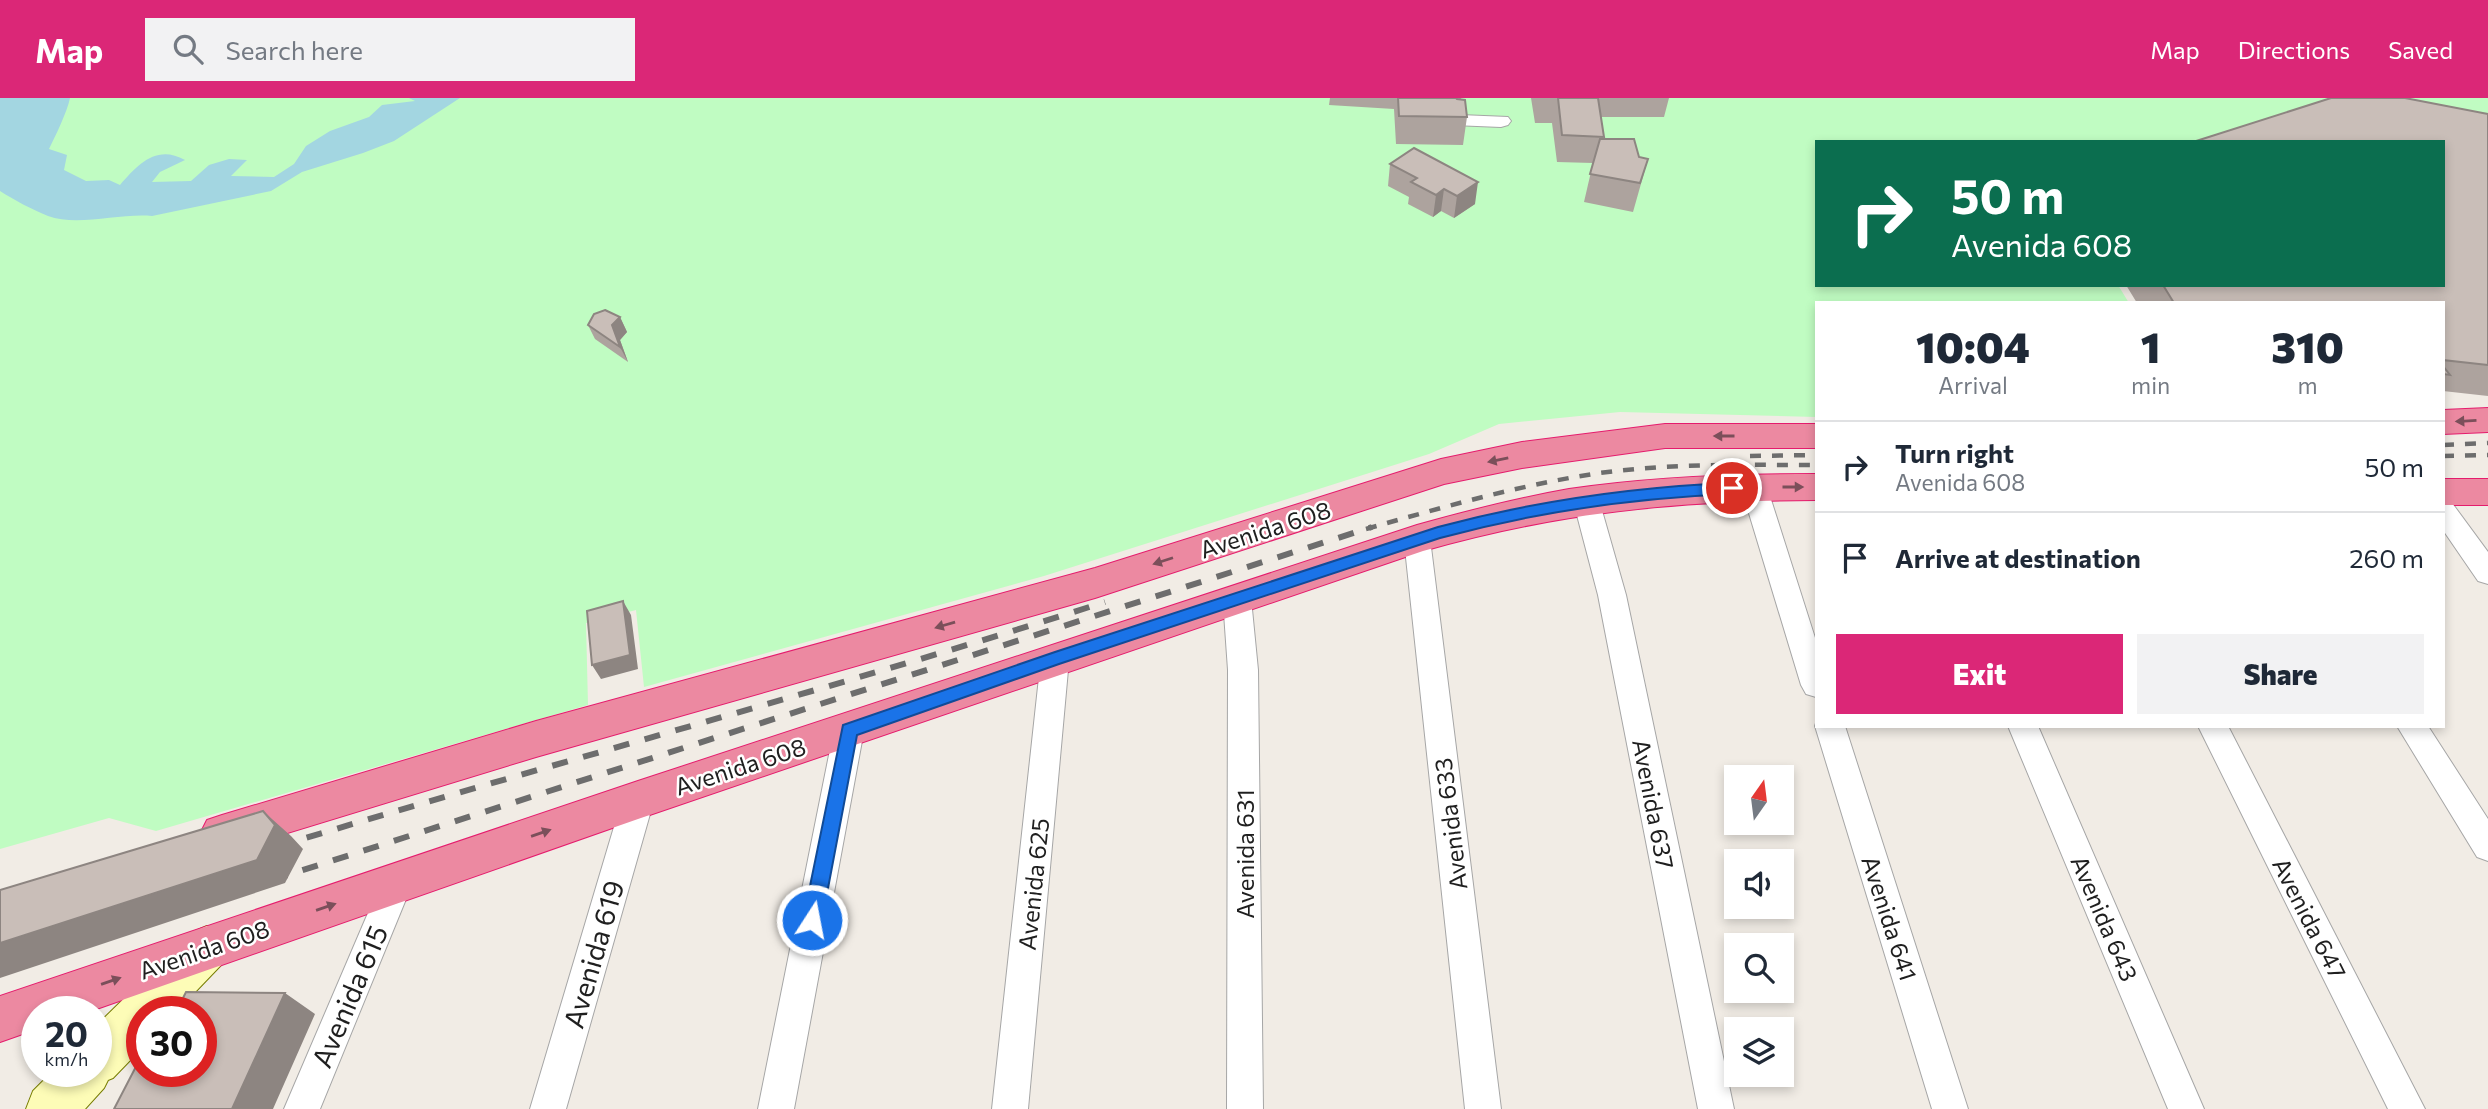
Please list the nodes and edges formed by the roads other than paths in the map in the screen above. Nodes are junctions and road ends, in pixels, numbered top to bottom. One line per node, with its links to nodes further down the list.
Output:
1 (1460, 121): 2 (street)
2 (1501, 121)
3 (2488, 420): 4 (highway, one-way to 4)
4 (2445, 422)
5 (1815, 436): 23 (highway, Avenida 608, one-way to 23)
6 (1754, 487): 7 (highway, Avenida 608, one-way to 7); 10 (highway, Avenida 608); 16 (street)
7 (1815, 487)
8 (2445, 492): 9 (highway)
9 (2488, 492)
10 (1586, 500): 12 (highway, Avenida 608); 39 (street, Avenida 637)
11 (2445, 513): 13 (street)
12 (1417, 539): 14 (highway, Avenida 608); 38 (street, Avenida 633)
13 (2488, 573)
14 (1237, 599): 15 (highway, Avenida 608); 37 (street, Avenida 631)
15 (1055, 659): 21 (highway, Avenida 608); 36 (street, Avenida 625)
16 (1815, 682)
17 (1830, 728): 40 (street, Avenida 641)
18 (2025, 728): 41 (street, Avenida 643)
19 (2214, 728): 42 (street, Avenida 647)
20 (2413, 728): 24 (street)
21 (849, 730): 22 (highway, Avenida 608); 35 (street)
22 (638, 800): 25 (highway, Avenida 608, one-way to 22); 34 (street, Avenida 619)
23 (184, 846)
24 (2488, 847)
25 (397, 882): 26 (highway, Avenida 608, one-way to 25); 33 (street, Avenida 615)
26 (207, 948): 27 (street); 28 (highway, Avenida 608, one-way to 26)
27 (159, 996)
28 (0, 1019)
29 (126, 1030): 30 (street)
30 (112, 1044)
31 (72, 1087): 32 (street)
32 (51, 1109)
33 (302, 1109)
34 (548, 1109)
35 (776, 1109)
36 (1010, 1109)
37 (1245, 1109)
38 (1483, 1109)
39 (1716, 1109)
40 (1950, 1109)
41 (2186, 1109)
42 (2407, 1109)

